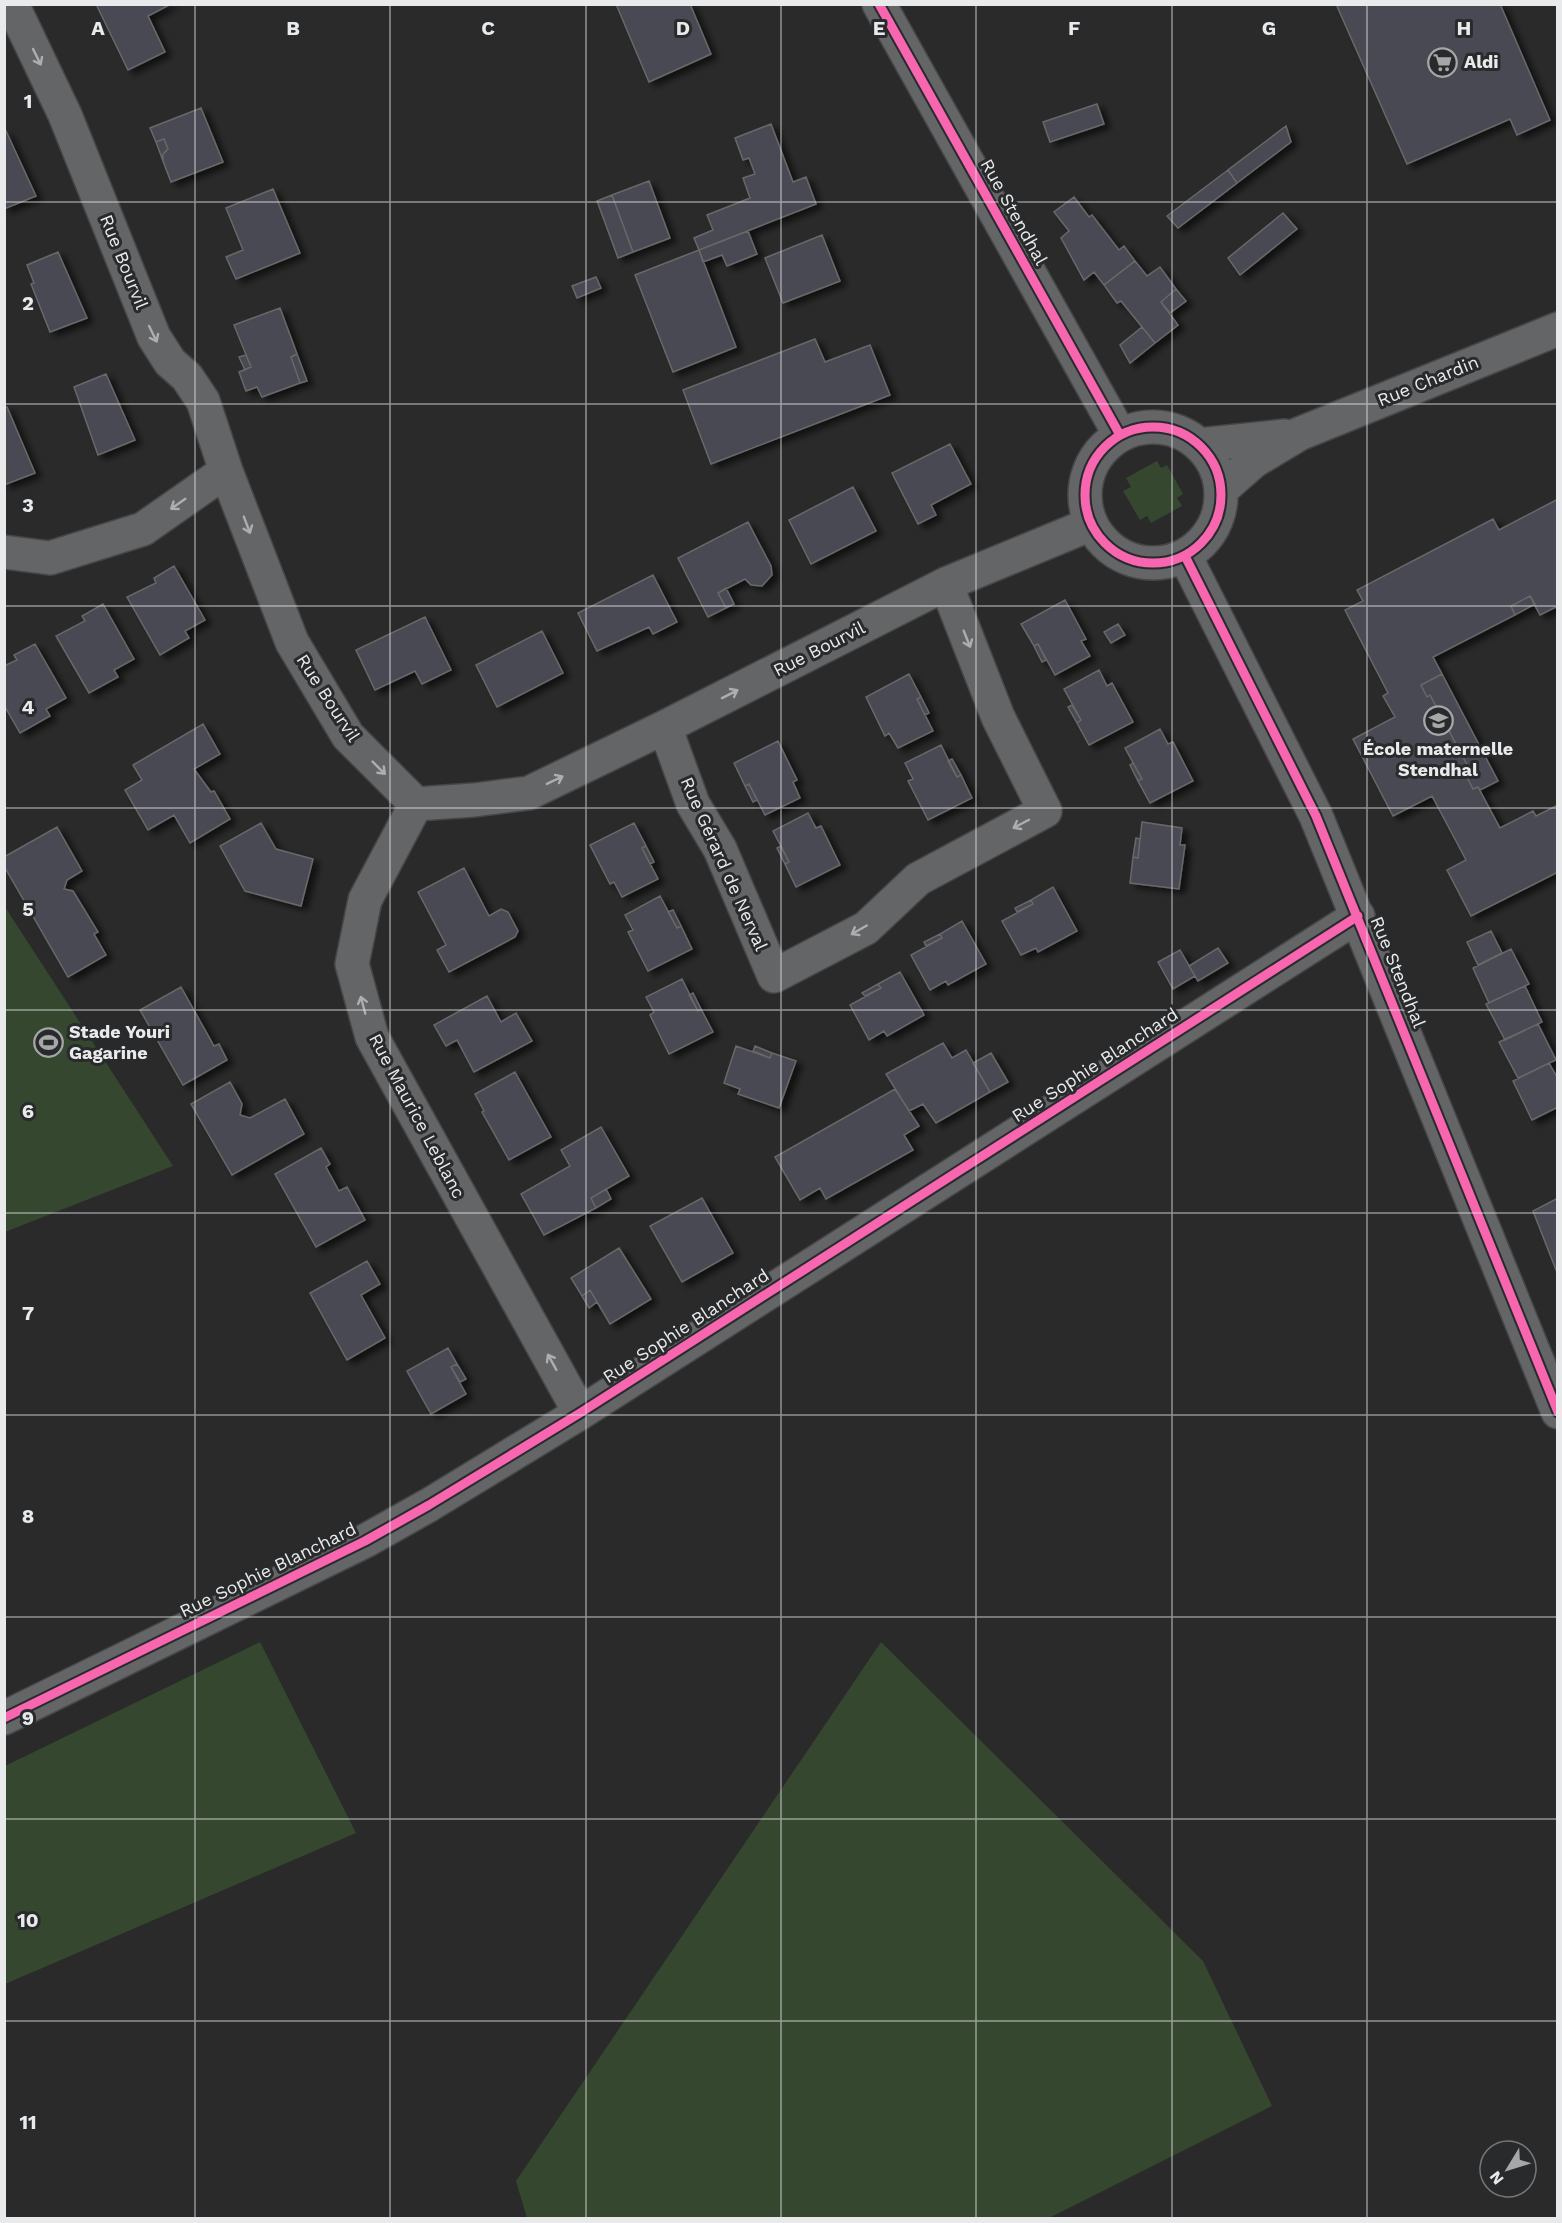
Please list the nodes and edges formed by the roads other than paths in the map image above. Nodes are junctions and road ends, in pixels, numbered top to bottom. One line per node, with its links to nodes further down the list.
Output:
1 (12, 4): 7 (street, Rue Bourvil, one-way to 7)
2 (879, 4): 5 (street, Rue Stendhal)
3 (1557, 329): 4 (street, Rue Chardin)
4 (1299, 434): 6 (street, Rue Chardin); 8 (street, Rue Chardin)
5 (1120, 435): 6 (street); 9 (street)
6 (1199, 445): 8 (street)
7 (226, 471): 10 (street, one-way to 10); 14 (street, Rue Bourvil, one-way to 14)
8 (1221, 490): 11 (street)
9 (1091, 524): 11 (street); 12 (street, Rue Bourvil)
10 (4, 552)
11 (1185, 556): 15 (street, Rue Stendhal)
12 (946, 584): 13 (street, Rue Bourvil, one-way to 12); 13 (street, Rue Gérard de Nerval, one-way to 13)
13 (665, 727): 14 (street, Rue Bourvil, one-way to 13)
14 (416, 804): 17 (street, Rue Maurice Leblanc, one-way to 14)
15 (1358, 916): 16 (street, Rue Stendhal); 17 (street, Rue Sophie Blanchard)
16 (1557, 1412)
17 (580, 1413): 18 (street, Rue Sophie Blanchard)
18 (4, 1718)

